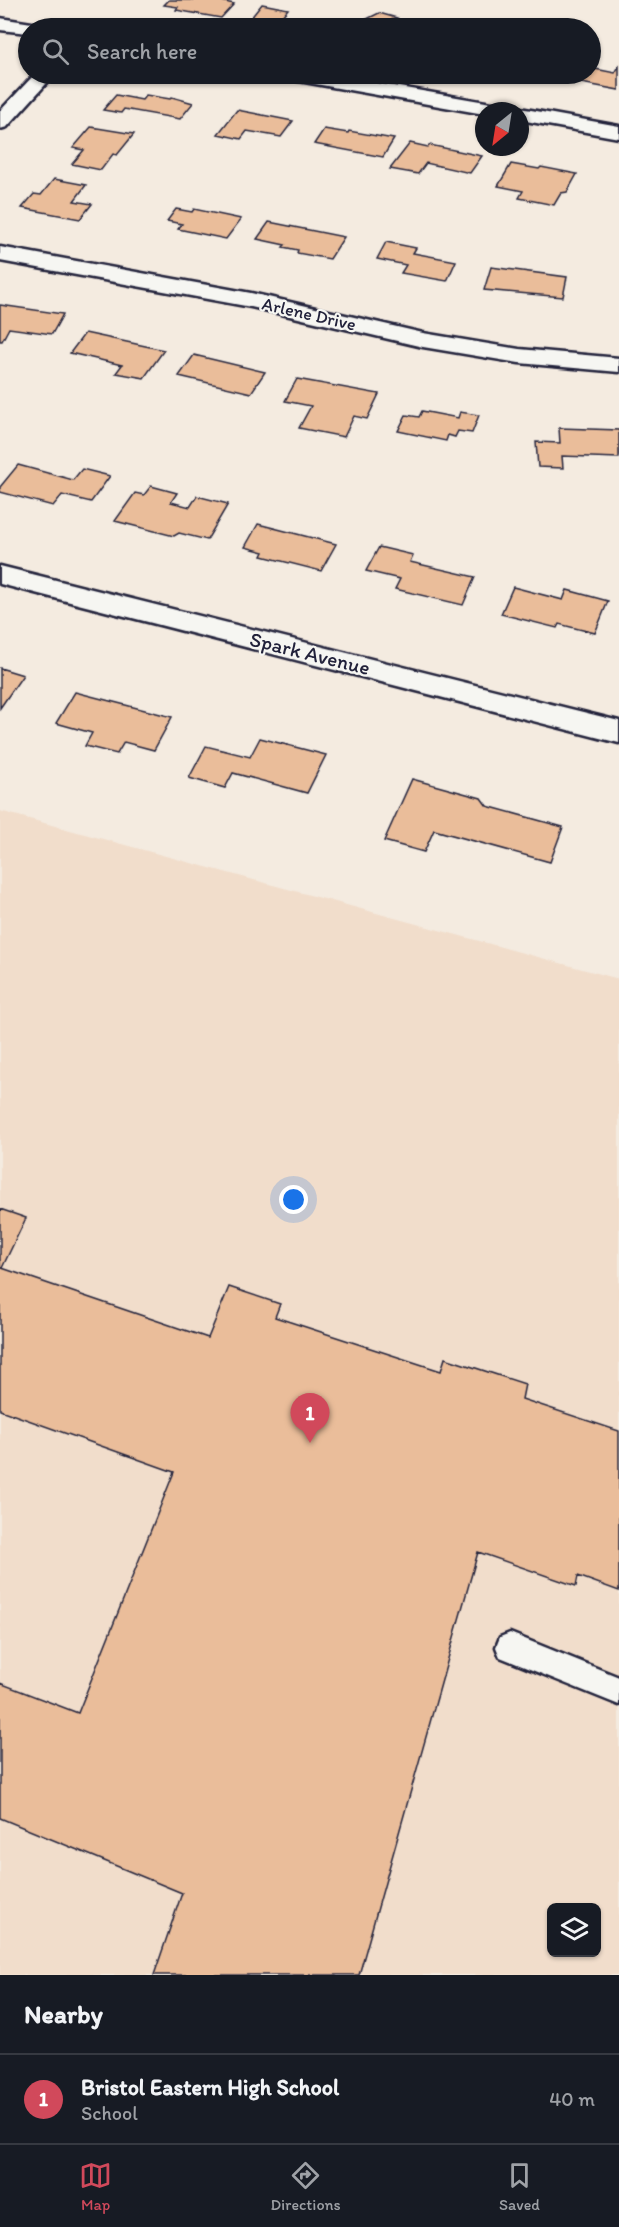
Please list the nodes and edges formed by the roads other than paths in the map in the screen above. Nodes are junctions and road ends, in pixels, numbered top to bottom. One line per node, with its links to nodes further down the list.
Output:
1 (0, 24): 2 (street)
2 (18, 26)
3 (36, 84): 7 (street)
4 (349, 84): 5 (street)
5 (475, 106)
6 (529, 116): 8 (street)
7 (0, 123)
8 (619, 132)
9 (0, 254): 10 (street, Arlene Drive)
10 (619, 365)
11 (0, 575): 12 (street, Spark Avenue)
12 (619, 732)
13 (510, 1647): 14 (lane)
14 (619, 1691)

